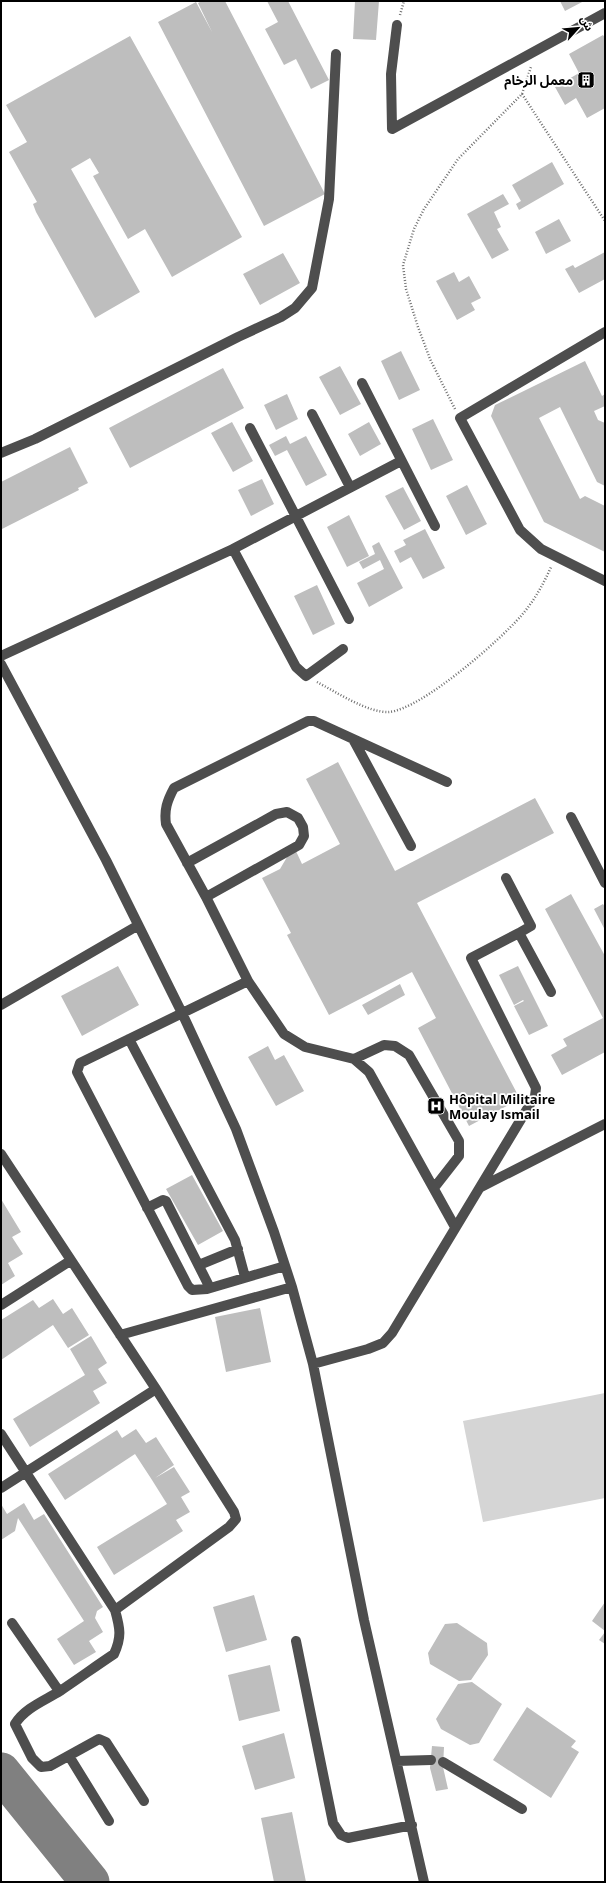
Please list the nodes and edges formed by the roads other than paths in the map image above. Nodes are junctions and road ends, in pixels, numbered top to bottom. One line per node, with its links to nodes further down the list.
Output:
1 (605, 12): 2 (street)
2 (397, 25)
3 (336, 54): 8 (street)
4 (605, 332): 14 (street)
5 (362, 383): 9 (street)
6 (312, 414): 10 (street)
7 (250, 428): 11 (street)
8 (1, 453)
9 (401, 461): 10 (street); 12 (street)
10 (350, 487): 11 (street)
11 (296, 516): 13 (street); 15 (street)
12 (435, 526)
13 (233, 549): 16 (street); 17 (street)
14 (605, 581)
15 (349, 619)
16 (343, 649)
17 (1, 656)
18 (1, 664): 27 (street)
19 (353, 739): 20 (street); 22 (street); 23 (street)
20 (448, 782)
21 (571, 817): 25 (street)
22 (411, 846)
23 (187, 863): 26 (street); 26 (street)
24 (506, 878): 28 (street)
25 (605, 883)
26 (206, 897): 29 (street)
27 (137, 926): 31 (street); 32 (street)
28 (519, 933): 30 (street); 37 (street)
29 (248, 981): 32 (street); 34 (street)
30 (551, 992)
31 (1, 1005)
32 (182, 1013): 33 (street); 44 (street)
33 (129, 1039): 39 (street); 41 (street)
34 (354, 1059): 38 (street); 38 (street)
35 (605, 1124): 37 (street)
36 (1, 1154): 42 (street)
37 (481, 1187): 40 (street)
38 (434, 1188): 40 (street)
39 (147, 1208): 43 (street); 47 (street)
40 (455, 1227): 50 (street)
41 (238, 1249): 43 (street); 45 (street)
42 (70, 1261): 48 (street); 49 (street)
43 (199, 1265): 47 (street)
44 (285, 1266): 45 (street); 46 (street)
45 (245, 1278): 47 (street)
46 (292, 1287): 49 (street); 50 (street)
47 (210, 1288)
48 (1, 1305)
49 (120, 1336): 51 (street)
50 (313, 1364): 61 (street)
51 (156, 1389): 53 (street); 55 (street)
52 (1, 1434): 53 (street)
53 (25, 1473): 54 (street); 55 (street)
54 (1, 1488)
55 (115, 1610): 58 (street)
56 (12, 1624): 58 (street)
57 (296, 1642): 66 (street)
58 (60, 1691): 59 (street)
59 (69, 1756): 63 (street); 65 (street)
60 (431, 1760): 61 (street)
61 (397, 1761): 66 (street)
62 (443, 1762): 64 (street)
63 (144, 1801)
64 (522, 1809)
65 (109, 1822)
66 (412, 1825): 67 (street)
67 (424, 1882)

